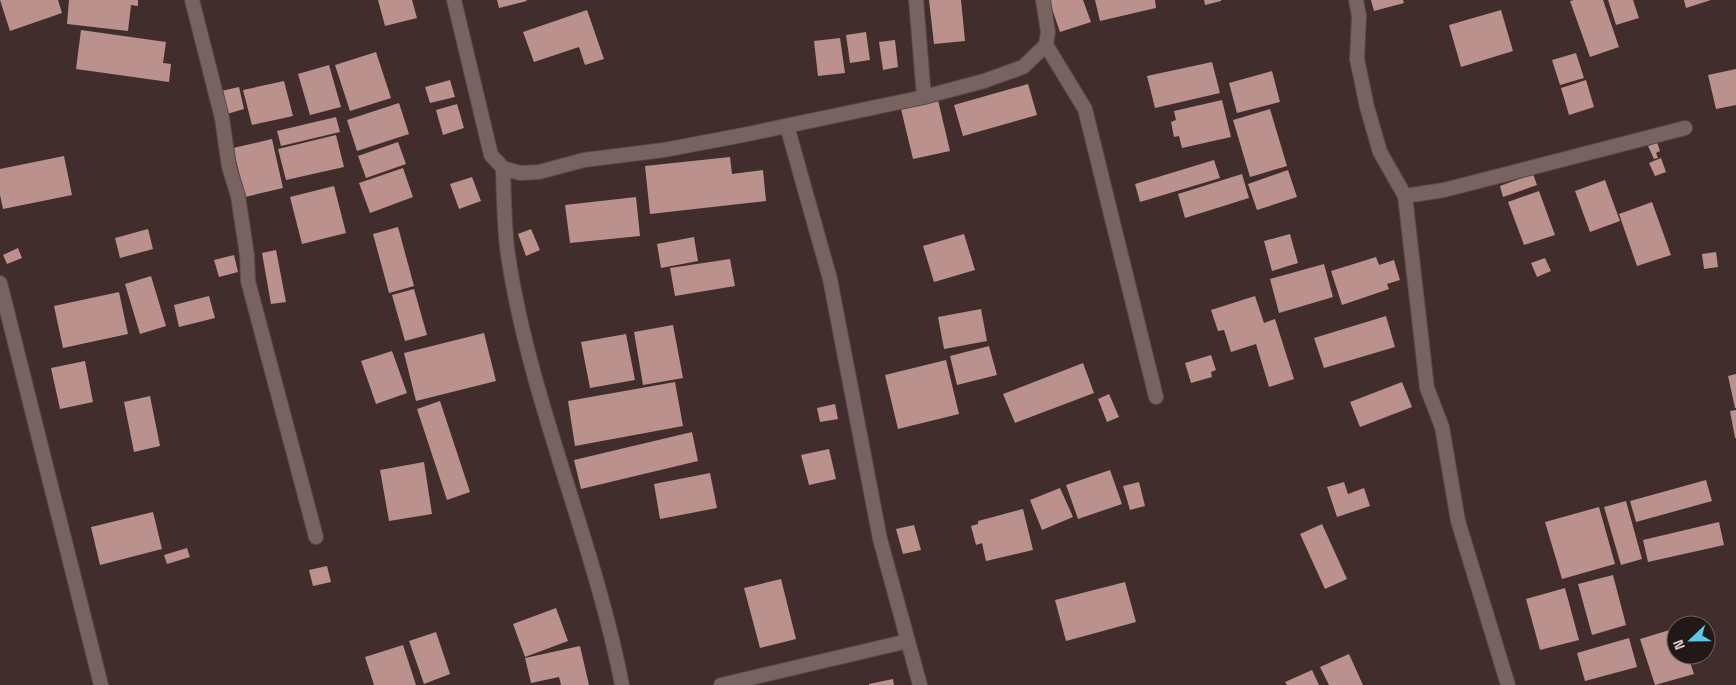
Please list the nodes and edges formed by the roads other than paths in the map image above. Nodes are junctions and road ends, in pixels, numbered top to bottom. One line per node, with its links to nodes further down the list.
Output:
1 (192, 0): 14 (street)
2 (454, 0): 10 (street)
3 (916, 0): 7 (street)
4 (1043, 0): 6 (street)
5 (1356, 0): 11 (street)
6 (1046, 45): 7 (street); 13 (street)
7 (924, 97): 8 (street)
8 (787, 126): 10 (street); 15 (street)
9 (1684, 128): 11 (street)
10 (503, 168): 17 (street)
11 (1405, 196): 20 (street)
12 (0, 283): 16 (street)
13 (1156, 397)
14 (316, 537)
15 (908, 641): 18 (street); 19 (street)
16 (101, 685)
17 (622, 685)
18 (721, 685)
19 (920, 685)
20 (1508, 685)

